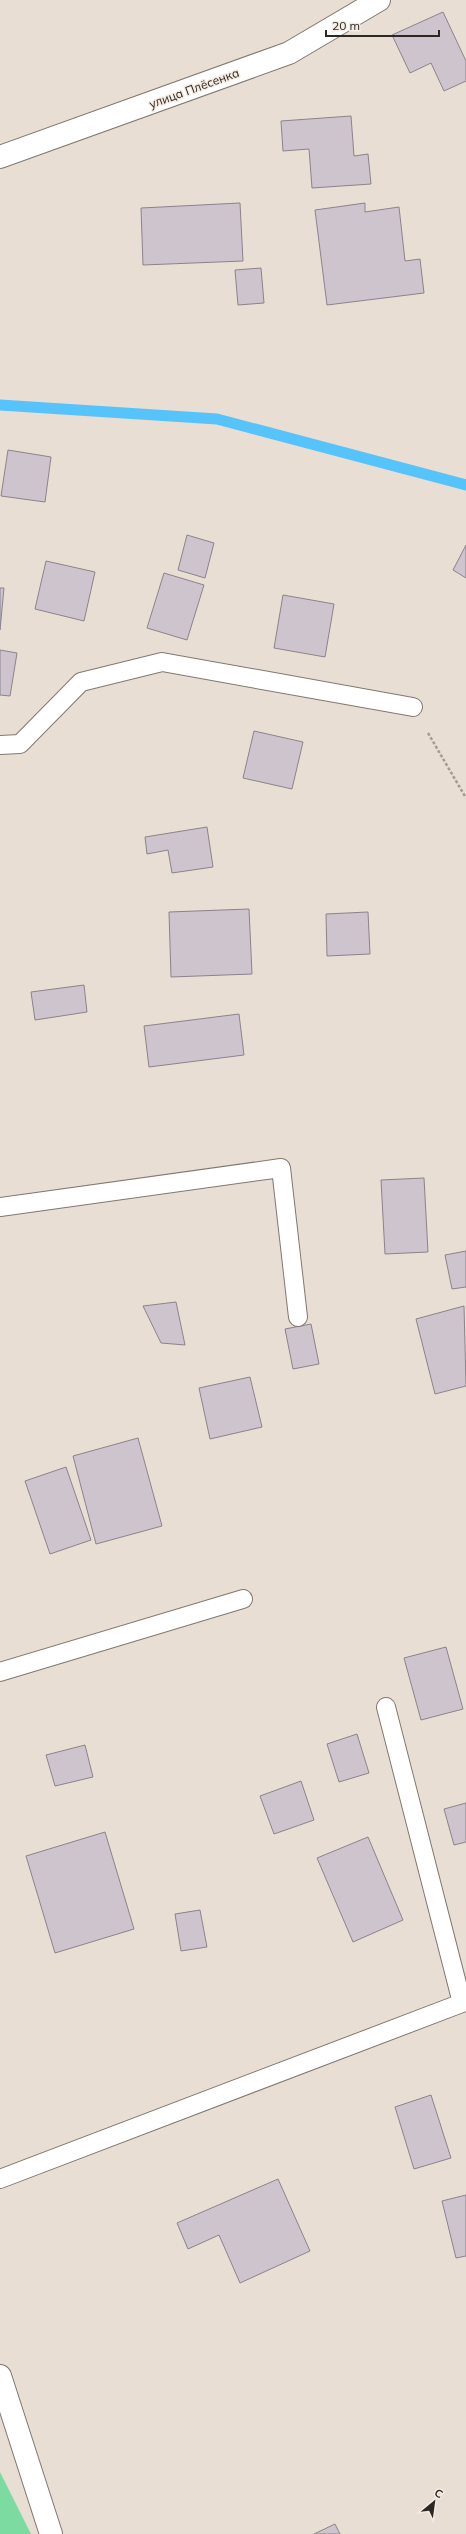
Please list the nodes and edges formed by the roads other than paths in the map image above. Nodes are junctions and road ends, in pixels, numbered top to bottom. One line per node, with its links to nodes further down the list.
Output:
1 (379, 0): 2 (street, улица Плёсенка)
2 (0, 157)
3 (413, 707): 4 (lane)
4 (0, 745)
5 (0, 1207): 6 (lane)
6 (298, 1317)
7 (243, 1599): 8 (lane)
8 (0, 1672)
9 (386, 1707): 10 (lane)
10 (0, 2179)
11 (0, 2376): 12 (street)
12 (51, 2534)

